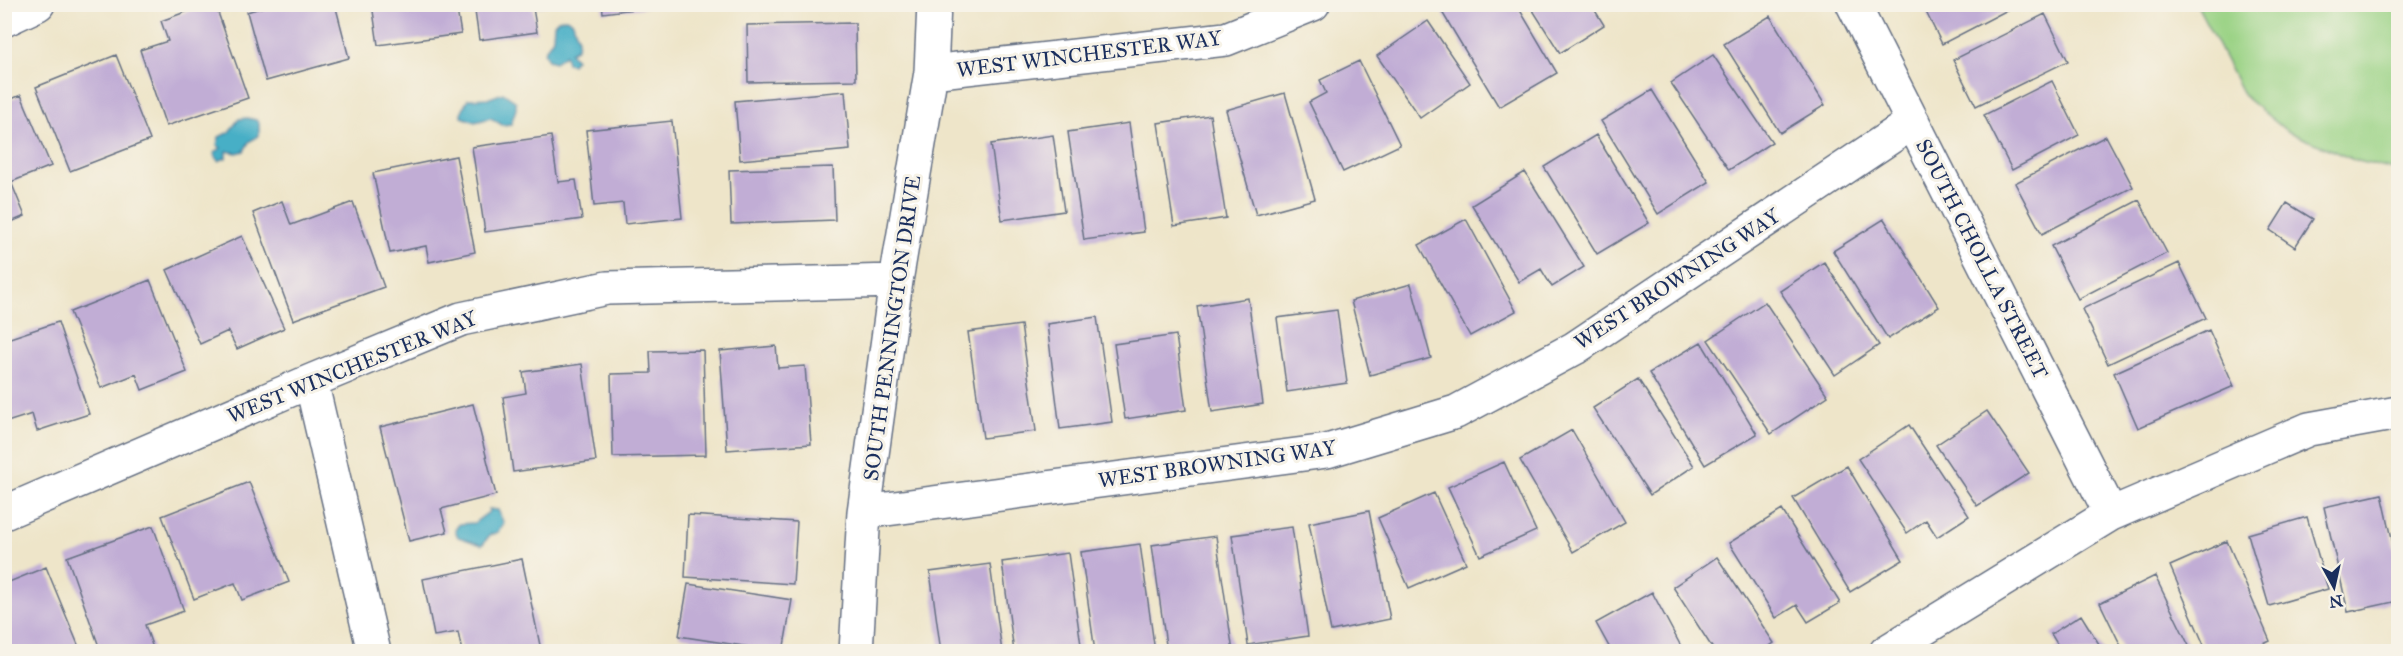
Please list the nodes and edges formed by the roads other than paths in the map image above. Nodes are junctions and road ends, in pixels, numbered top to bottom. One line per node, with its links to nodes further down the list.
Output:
1 (38, 4): 5 (street)
2 (934, 4): 6 (street, SOUTH PENNINGTON DRIVE)
3 (1313, 4): 6 (street, WEST WINCHESTER WAY)
4 (1853, 4): 7 (street, SOUTH CHOLLA STREET)
5 (4, 20)
6 (931, 72): 8 (street, SOUTH PENNINGTON DRIVE)
7 (1913, 122): 11 (street, WEST BROWNING WAY); 13 (street, SOUTH CHOLLA STREET)
8 (896, 281): 9 (street, WEST WINCHESTER WAY); 11 (street, SOUTH PENNINGTON DRIVE)
9 (311, 381): 12 (street, WEST WINCHESTER WAY); 14 (street)
10 (2398, 413): 13 (street)
11 (864, 512): 15 (street, SOUTH PENNINGTON DRIVE)
12 (4, 513)
13 (2111, 514): 16 (street)
14 (374, 651)
15 (856, 651)
16 (1886, 651)

